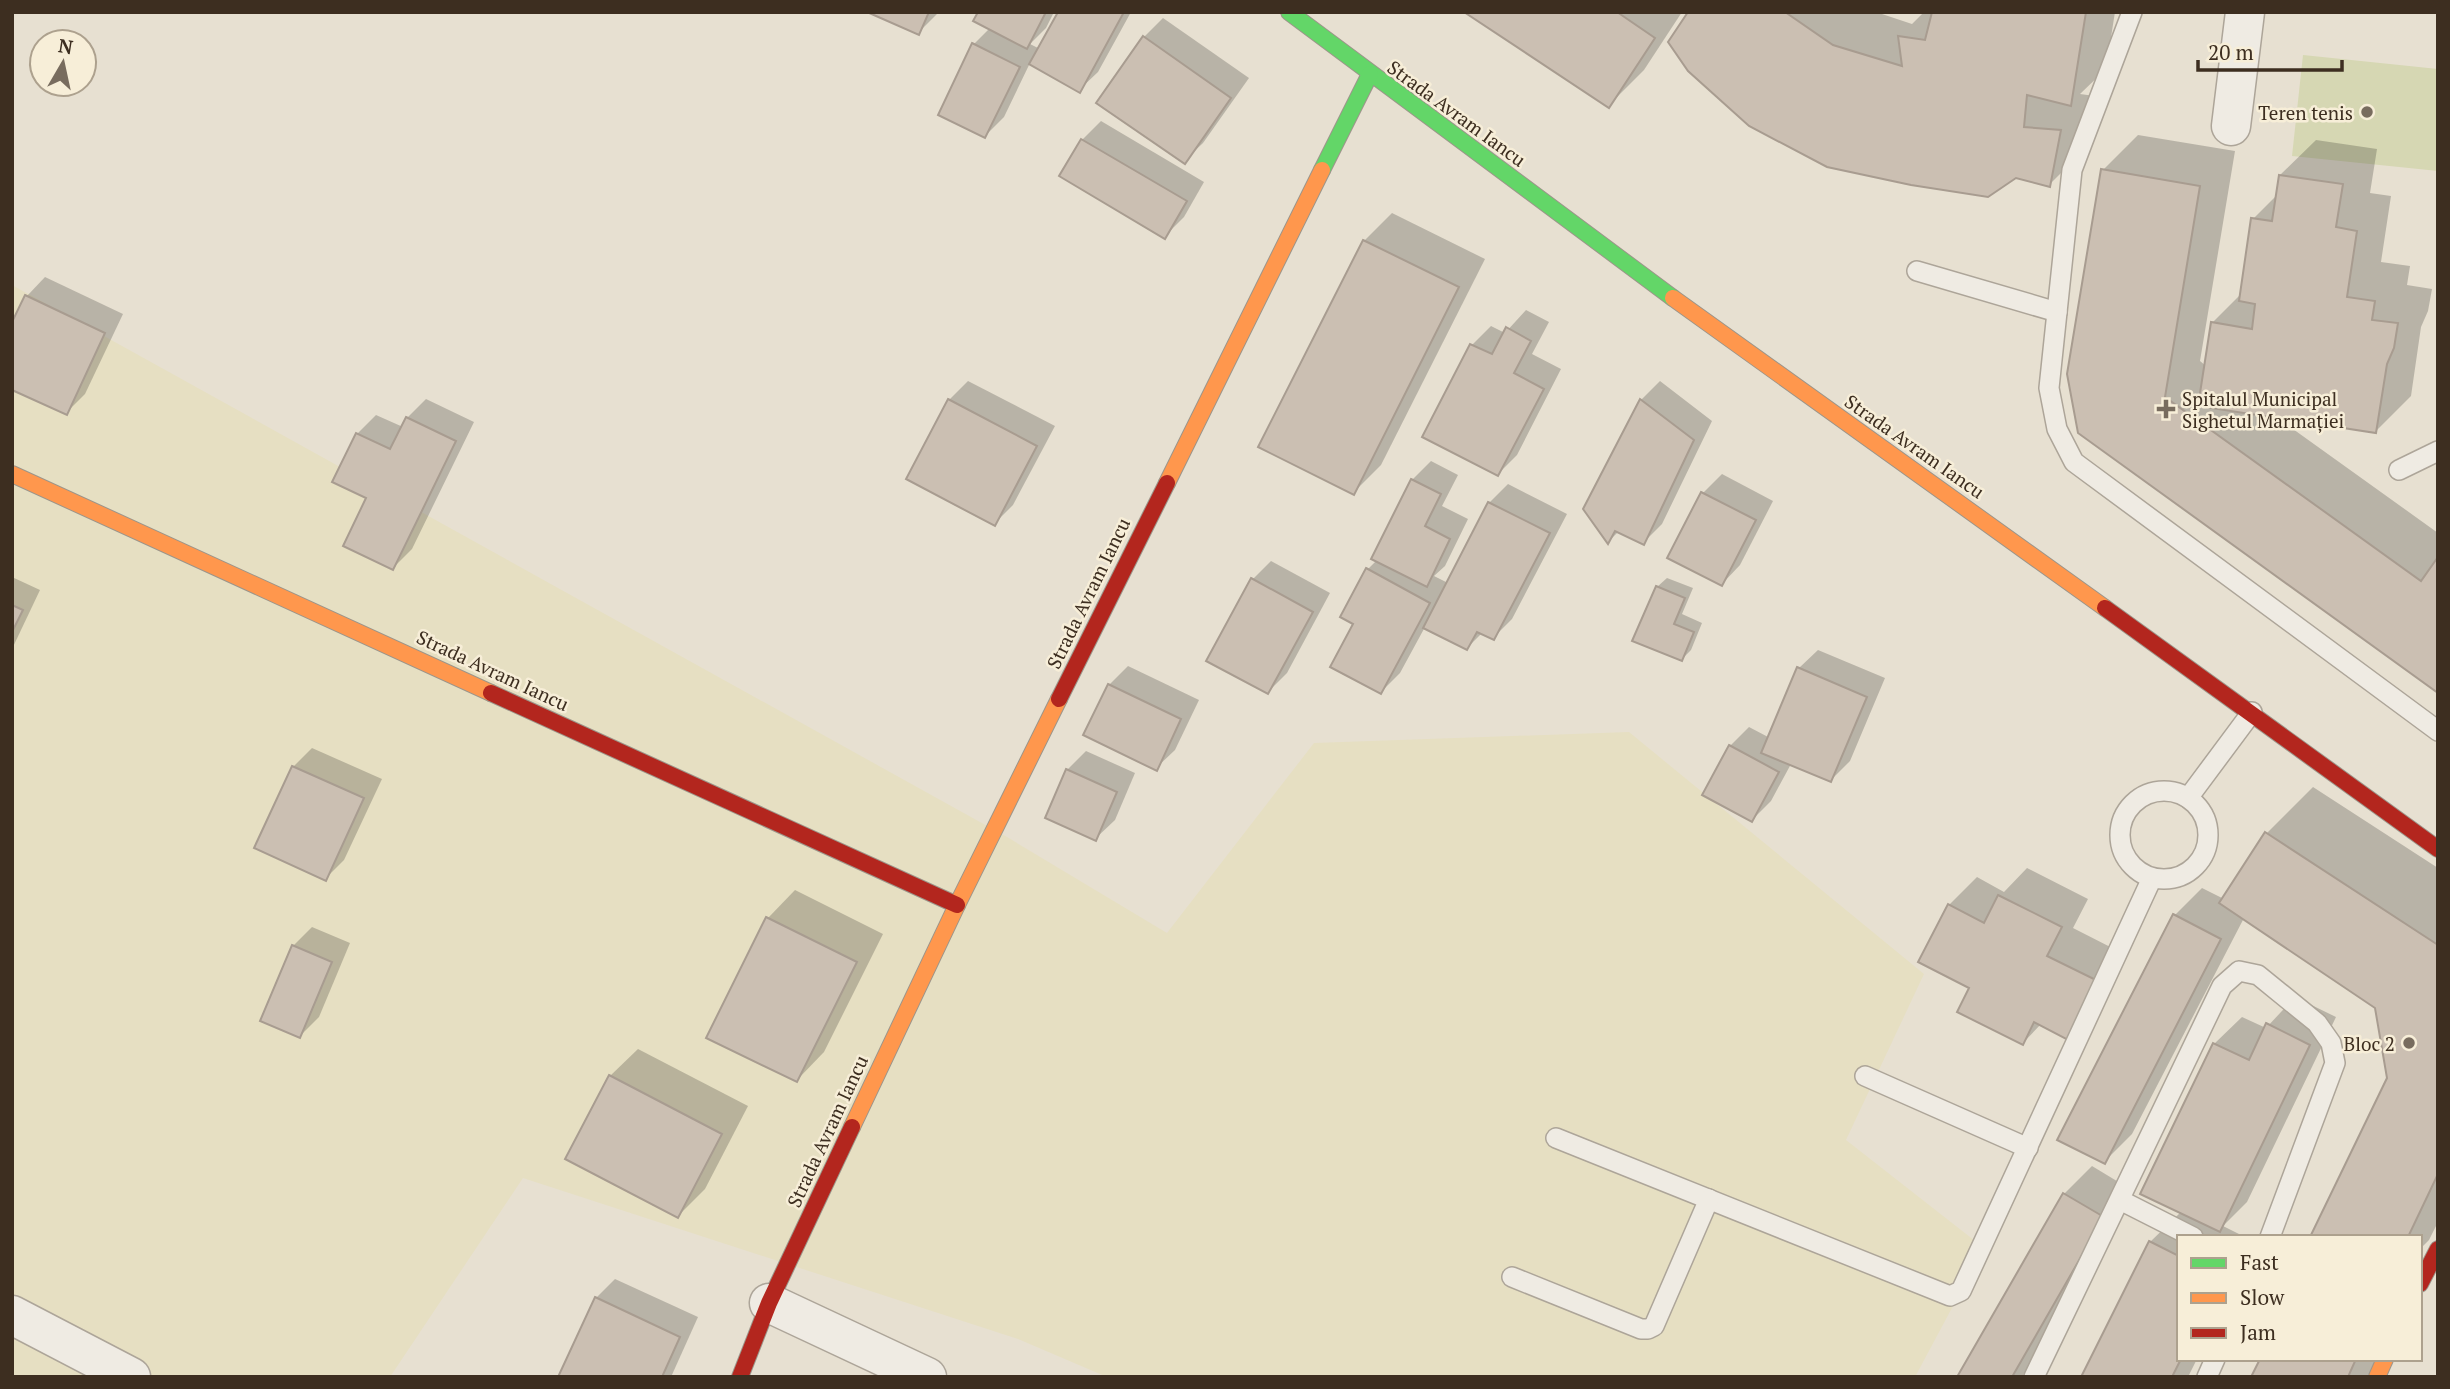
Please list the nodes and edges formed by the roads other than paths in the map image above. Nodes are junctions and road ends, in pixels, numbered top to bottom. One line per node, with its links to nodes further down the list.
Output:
1 (1289, 12): 4 (street, Strada Avram Iancu)
2 (2132, 12): 7 (lane)
3 (2245, 12): 5 (street)
4 (1370, 74): 11 (street, Strada Avram Iancu); 16 (street, Strada Avram Iancu)
5 (2231, 126)
6 (1917, 271): 7 (lane)
7 (2057, 312): 12 (lane)
8 (2438, 451): 9 (lane)
9 (2399, 470)
10 (12, 474): 16 (street, Strada Avram Iancu)
11 (2252, 712): 13 (lane); 14 (street, Strada Avram Iancu)
12 (2438, 731)
13 (2188, 798): 15 (lane); 15 (lane)
14 (2438, 849)
15 (2152, 878): 19 (lane)
16 (957, 905): 27 (street, Strada Avram Iancu)
17 (1865, 1076): 19 (lane)
18 (1556, 1138): 20 (lane)
19 (2028, 1148): 20 (lane)
20 (1709, 1199): 25 (lane)
21 (2120, 1200): 22 (lane); 23 (lane); 34 (lane)
22 (2189, 1235)
23 (2271, 1235)
24 (2438, 1249): 26 (street)
25 (1511, 1277)
26 (2422, 1280)
27 (769, 1303): 32 (street, Strada Avram Iancu); 33 (street)
28 (12, 1315): 31 (street)
29 (2214, 1361): 35 (lane)
30 (2384, 1361): 36 (street)
31 (131, 1377)
32 (740, 1377)
33 (928, 1377)
34 (2034, 1377)
35 (2207, 1377)
36 (2377, 1377)

